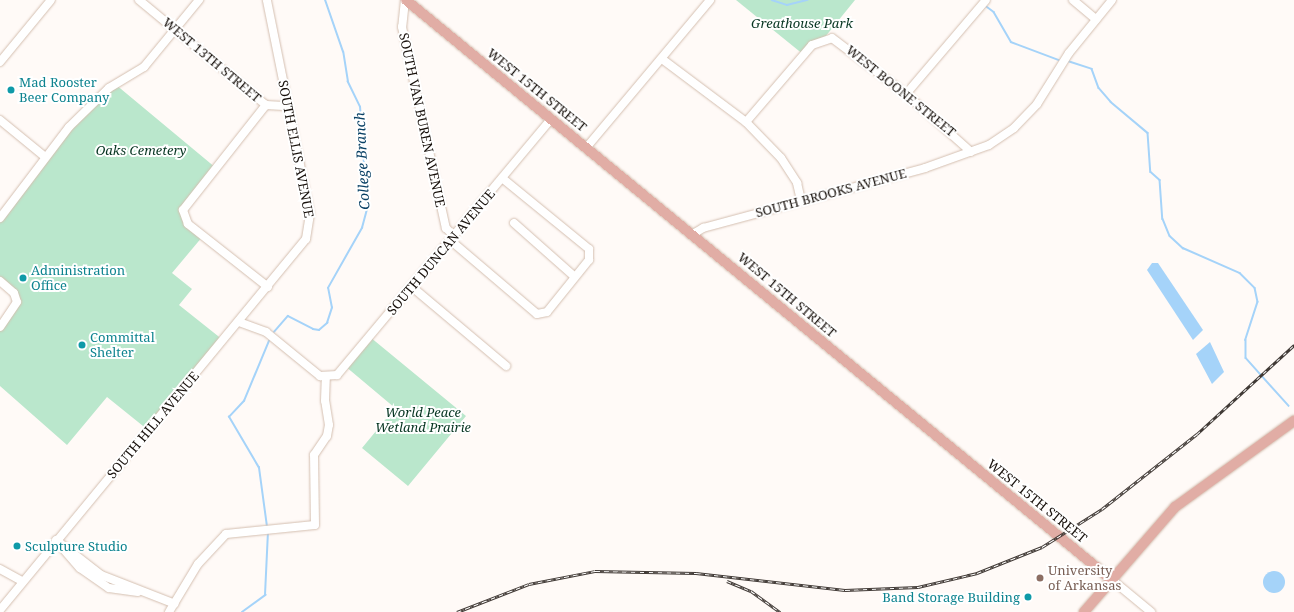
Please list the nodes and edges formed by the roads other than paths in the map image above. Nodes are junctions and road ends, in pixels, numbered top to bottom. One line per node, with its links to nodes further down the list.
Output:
1 (51, 0): 13 (street)
2 (139, 0): 11 (street, WEST 13TH STREET)
3 (199, 0): 11 (street)
4 (267, 0): 16 (street, SOUTH ELLIS AVENUE)
5 (406, 0): 17 (main road, WEST 15TH STREET); 28 (street, SOUTH VAN BUREN AVENUE)
6 (710, 0): 12 (street)
7 (986, 0): 14 (street)
8 (1073, 0): 10 (street)
9 (1112, 0): 10 (street, SOUTH BROOKS AVENUE)
10 (1096, 19): 21 (street, SOUTH BROOKS AVENUE)
11 (175, 29): 15 (street, WEST 13TH STREET); 22 (street)
12 (662, 59): 19 (street); 20 (street)
13 (0, 62)
14 (906, 94): 19 (street, WEST BOONE STREET); 21 (street, WEST BOONE STREET)
15 (266, 106): 16 (street); 31 (street)
16 (288, 106): 31 (street, SOUTH ELLIS AVENUE)
17 (551, 119): 20 (main road, WEST 15TH STREET); 23 (street, SOUTH DUNCAN AVENUE)
18 (0, 120): 22 (street)
19 (746, 122): 24 (street)
20 (586, 148): 27 (main road, WEST 15TH STREET)
21 (971, 152): 24 (street, SOUTH BROOKS AVENUE)
22 (44, 156): 25 (street)
23 (502, 178): 28 (street, SOUTH DUNCAN AVENUE); 29 (street)
24 (801, 200): 27 (street, SOUTH BROOKS AVENUE)
25 (0, 218)
26 (514, 223): 29 (street)
27 (693, 234): 40 (main road, WEST 15TH STREET)
28 (452, 238): 29 (street, SOUTH VAN BUREN AVENUE); 32 (street, SOUTH DUNCAN AVENUE)
29 (575, 277)
30 (0, 281): 34 (street)
31 (268, 287): 33 (street, SOUTH ELLIS AVENUE)
32 (412, 287): 35 (street); 36 (street, SOUTH DUNCAN AVENUE)
33 (239, 322): 36 (street); 38 (street, SOUTH HILL AVENUE)
34 (0, 327)
35 (506, 366)
36 (326, 378): 42 (street)
37 (1294, 421): 40 (main road)
38 (56, 540): 41 (street, SOUTH HILL AVENUE); 42 (street)
39 (0, 570): 41 (street)
40 (1111, 579): 45 (main road); 46 (street, WEST 15TH STREET)
41 (22, 582): 43 (street, SOUTH HILL AVENUE)
42 (175, 608): 44 (street)
43 (0, 610)
44 (170, 612)
45 (1084, 612)
46 (1151, 612)

